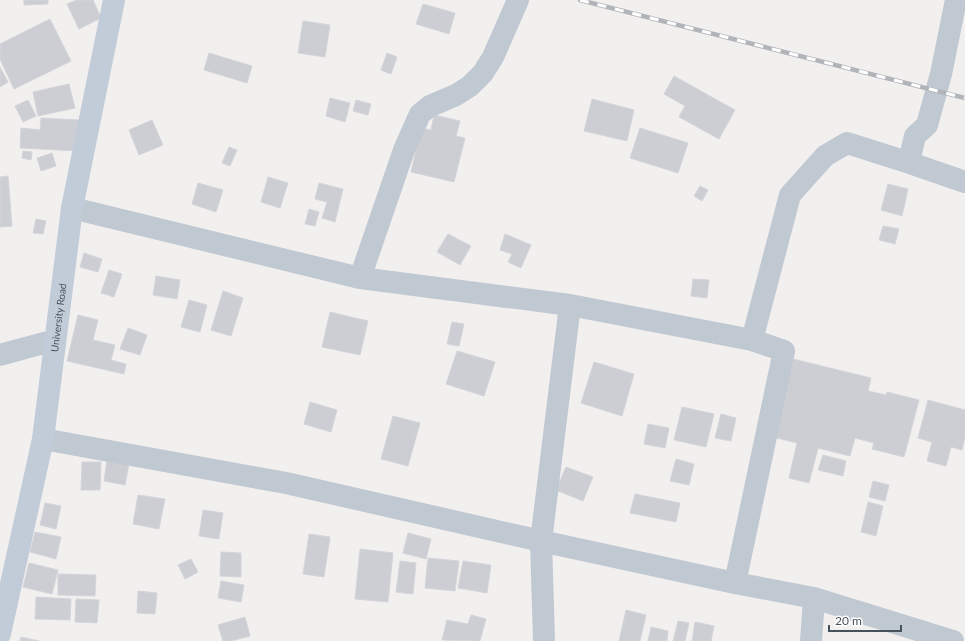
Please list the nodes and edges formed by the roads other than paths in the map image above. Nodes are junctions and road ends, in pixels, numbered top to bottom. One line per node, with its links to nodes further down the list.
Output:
1 (114, 0): 6 (street, University Road)
2 (518, 0): 7 (street)
3 (956, 0): 4 (street)
4 (907, 162): 5 (street); 10 (street)
5 (965, 182)
6 (72, 208): 7 (street); 9 (street, University Road)
7 (360, 278): 8 (street)
8 (570, 305): 10 (street); 13 (street)
9 (55, 340): 11 (street); 12 (street, University Road)
10 (752, 340): 14 (street)
11 (0, 355)
12 (43, 439): 13 (street); 16 (street, University Road)
13 (541, 541): 14 (street); 17 (street)
14 (735, 583): 15 (street)
15 (814, 598): 18 (street); 19 (street)
16 (0, 634)
17 (544, 641)
18 (811, 641)
19 (953, 641)

